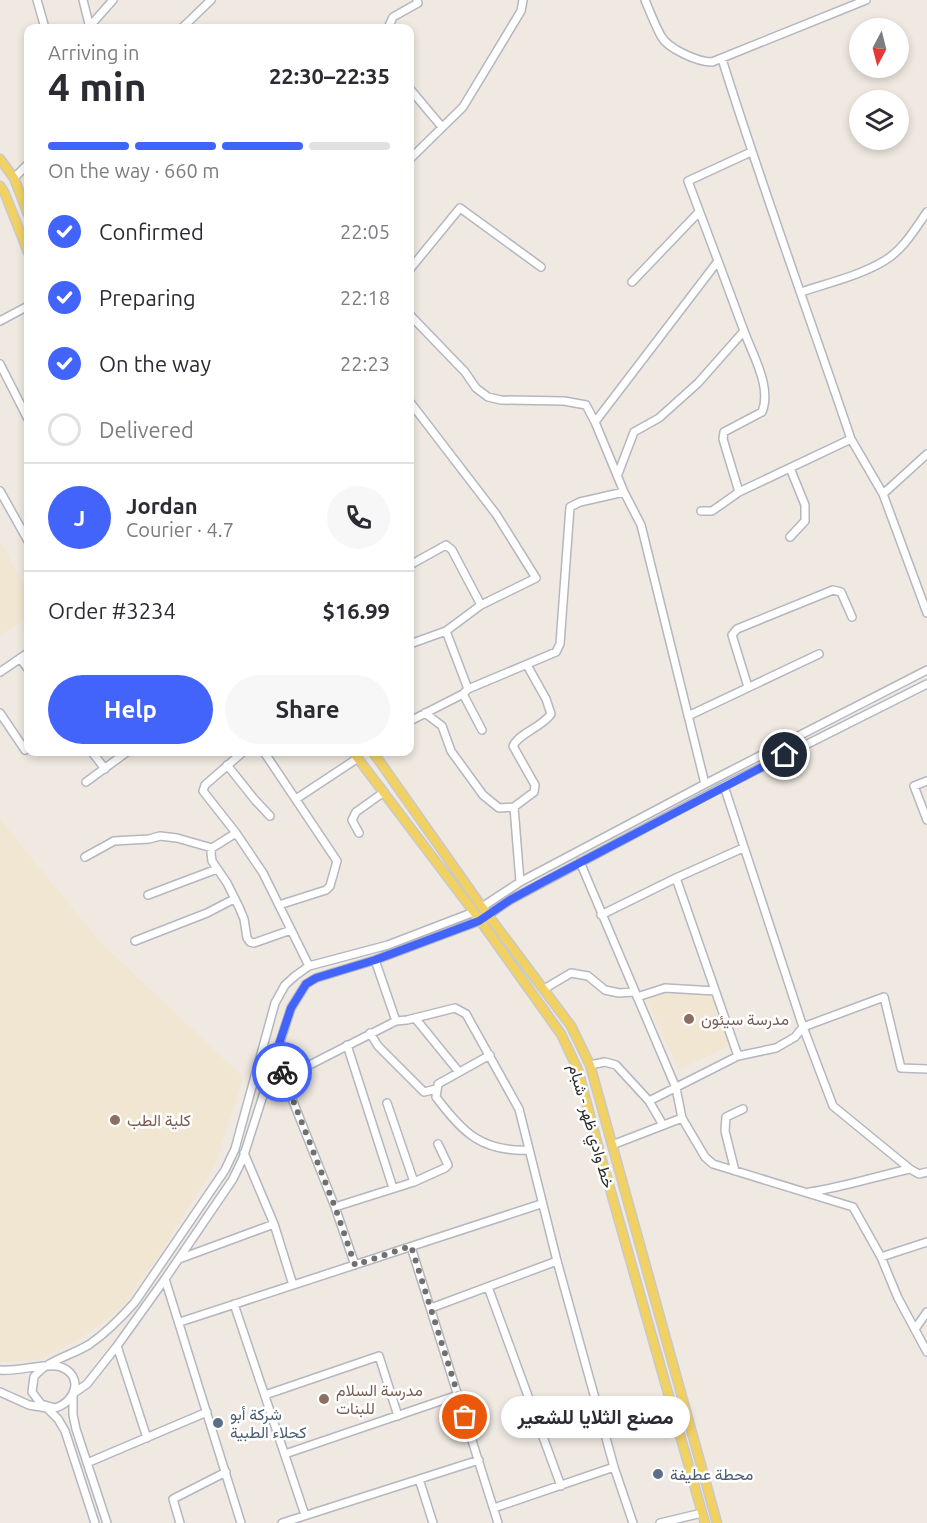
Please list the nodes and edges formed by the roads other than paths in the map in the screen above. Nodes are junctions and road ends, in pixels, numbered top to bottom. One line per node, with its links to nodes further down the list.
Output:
1 (37, 0): 9 (street)
2 (83, 0): 10 (street)
3 (113, 0): 11 (street)
4 (211, 0): 12 (street)
5 (417, 0): 13 (street)
6 (523, 0): 16 (street)
7 (645, 0): 14 (street)
8 (866, 0): 14 (street)
9 (44, 24)
10 (89, 24)
11 (93, 24)
12 (186, 24)
13 (390, 24)
14 (722, 59): 17 (street)
15 (414, 94): 16 (street)
16 (442, 126): 18 (street)
17 (751, 152): 24 (street); 31 (street)
18 (414, 155)
19 (0, 159): 21 (main road)
20 (24, 168): 21 (street)
21 (14, 178): 23 (main road)
22 (0, 186): 26 (main road)
23 (24, 204)
24 (699, 212): 27 (street); 30 (street)
25 (927, 212): 31 (street)
26 (24, 242)
27 (718, 261): 35 (street); 39 (street)
28 (414, 264): 29 (street)
29 (541, 267)
30 (633, 282)
31 (801, 292): 40 (street)
32 (24, 308): 34 (street)
33 (414, 320): 39 (street)
34 (0, 321)
35 (744, 332): 43 (street); 46 (street)
36 (0, 364): 38 (street)
37 (414, 407): 52 (street)
38 (24, 411)
39 (595, 422): 43 (street)
40 (851, 439): 42 (street); 47 (street)
41 (925, 459): 47 (street)
42 (790, 468): 46 (street); 50 (street)
43 (618, 474): 45 (street)
44 (0, 491): 49 (street)
45 (624, 492): 61 (street); 69 (street)
46 (739, 492): 48 (street)
47 (883, 494): 53 (street)
48 (701, 511)
49 (24, 534)
50 (790, 537)
51 (414, 564): 52 (street)
52 (481, 605): 55 (street)
53 (927, 614)
54 (852, 617): 65 (street)
55 (446, 631): 56 (street); 66 (street)
56 (414, 643)
57 (819, 654): 65 (street)
58 (24, 656): 59 (street)
59 (20, 658): 60 (street); 63 (street)
60 (24, 664)
61 (527, 665): 66 (street); 88 (street)
62 (927, 670): 84 (street)
63 (0, 672)
64 (927, 684): 85 (street)
65 (748, 687): 69 (street)
66 (466, 691): 68 (street); 71 (street)
67 (0, 713): 72 (street)
68 (425, 713): 70 (street); 88 (street)
69 (688, 716): 84 (street)
70 (414, 719)
71 (482, 730)
72 (24, 749)
73 (95, 756): 81 (street)
74 (122, 756): 81 (street)
75 (238, 756): 80 (street)
76 (267, 756): 87 (street)
77 (355, 756): 87 (street)
78 (357, 756): 86 (main road, خط وادي ظهر - شبام)
79 (376, 756): 103 (main road, خط وادي ظهر - شبام)
80 (227, 765): 89 (street); 91 (street)
81 (105, 768): 83 (street)
82 (927, 781): 90 (street)
83 (86, 782)
84 (705, 784): 99 (street)
85 (724, 786): 94 (street); 96 (street)
86 (384, 792): 92 (street); 104 (main road, خط وادي ظهر - شبام)
87 (296, 799): 102 (street)
88 (514, 807): 99 (street)
89 (270, 816)
90 (927, 820)
91 (236, 833): 93 (street); 102 (street)
92 (359, 833)
93 (212, 848): 95 (street); 97 (street)
94 (743, 848): 98 (street); 117 (street)
95 (85, 857)
96 (580, 862): 105 (street); 106 (street)
97 (217, 868): 100 (street); 101 (street)
98 (676, 878): 106 (street); 113 (street)
99 (520, 882): 103 (street)
100 (148, 895)
101 (234, 899): 108 (street); 109 (street)
102 (279, 905): 108 (street)
103 (482, 907): 104 (main road); 105 (main road, خط وادي ظهر - شبام)
104 (474, 912): 107 (main road, خط وادي ظهر - شبام); 111 (street)
105 (488, 915): 107 (main road); 112 (main road, خط وادي ظهر - شبام)
106 (601, 915): 114 (street)
107 (479, 921): 110 (street); 181 (main road, خط وادي ظهر - شبام)
108 (291, 930): 111 (street)
109 (135, 941)
110 (375, 960): 116 (street); 121 (street)
111 (309, 966): 163 (street)
112 (544, 989): 114 (street); 123 (main road, خط وادي ظهر - شبام)
113 (715, 991): 114 (street); 122 (street)
114 (636, 995): 127 (street)
115 (415, 1018): 116 (street); 120 (street); 125 (street)
116 (396, 1021): 118 (street)
117 (803, 1027): 122 (street); 124 (street); 138 (street)
118 (370, 1034): 119 (street); 128 (street)
119 (347, 1045): 126 (street); 142 (street)
120 (490, 1055): 125 (street); 136 (street)
121 (275, 1056): 126 (street); 137 (street)
122 (738, 1056): 127 (street)
123 (590, 1065): 129 (street); 135 (main road, خط وادي ظهر - شبام)
124 (927, 1068)
125 (459, 1072): 128 (street)
126 (284, 1078): 145 (street)
127 (676, 1088): 129 (street); 132 (street)
128 (436, 1089): 136 (street)
129 (650, 1101): 133 (street)
130 (387, 1103): 141 (street)
131 (743, 1109): 139 (street)
132 (682, 1118): 133 (street); 139 (street)
133 (663, 1125): 135 (street)
134 (438, 1144): 141 (street)
135 (612, 1145): 193 (main road, خط وادي ظهر - شبام)
136 (529, 1150): 144 (street)
137 (244, 1153): 146 (street); 150 (street)
138 (910, 1169): 140 (street); 143 (street)
139 (735, 1171): 143 (street)
140 (927, 1172)
141 (414, 1182): 142 (street)
142 (393, 1188): 145 (street)
143 (806, 1192): 149 (street)
144 (542, 1204): 148 (street); 151 (street)
145 (335, 1207): 152 (street)
146 (274, 1224): 150 (street); 154 (street)
147 (927, 1242): 149 (street)
148 (411, 1246): 152 (street); 157 (street)
149 (881, 1257): 160 (street)
150 (179, 1259): 153 (street)
151 (557, 1261): 155 (street); 176 (street)
152 (355, 1265): 154 (street)
153 (165, 1279): 159 (street); 161 (street)
154 (293, 1285): 156 (street)
155 (488, 1287): 157 (street); 179 (street)
156 (234, 1304): 159 (street); 167 (street)
157 (430, 1308): 168 (street)
158 (927, 1312): 160 (street)
159 (180, 1322): 170 (street)
160 (915, 1329): 162 (street)
161 (117, 1346): 166 (street); 172 (street)
162 (927, 1352)
163 (45, 1366): 164 (street); 166 (street); 169 (street)
164 (0, 1370)
165 (0, 1392): 169 (street)
166 (74, 1394): 169 (street); 175 (street)
167 (264, 1395): 171 (street); 173 (street)
168 (458, 1395): 171 (street); 174 (street)
169 (48, 1408): 183 (street)
170 (207, 1412): 172 (street); 177 (street)
171 (398, 1416): 173 (street)
172 (147, 1438): 175 (street)
173 (285, 1454): 182 (street)
174 (479, 1460): 178 (street); 180 (street)
175 (87, 1463): 184 (street)
176 (614, 1467): 179 (street); 190 (street)
177 (226, 1472): 185 (street); 186 (street)
178 (419, 1479): 182 (street); 188 (street)
179 (561, 1486): 180 (street)
180 (494, 1508): 189 (street)
181 (702, 1513): 191 (street); 192 (main road, خط وادي ظهر - شبام)
182 (305, 1515): 187 (street)
183 (95, 1523)
184 (107, 1523)
185 (180, 1523)
186 (242, 1523)
187 (282, 1523)
188 (433, 1523)
189 (498, 1523)
190 (633, 1523)
191 (660, 1523)
192 (705, 1523)
193 (717, 1523)

